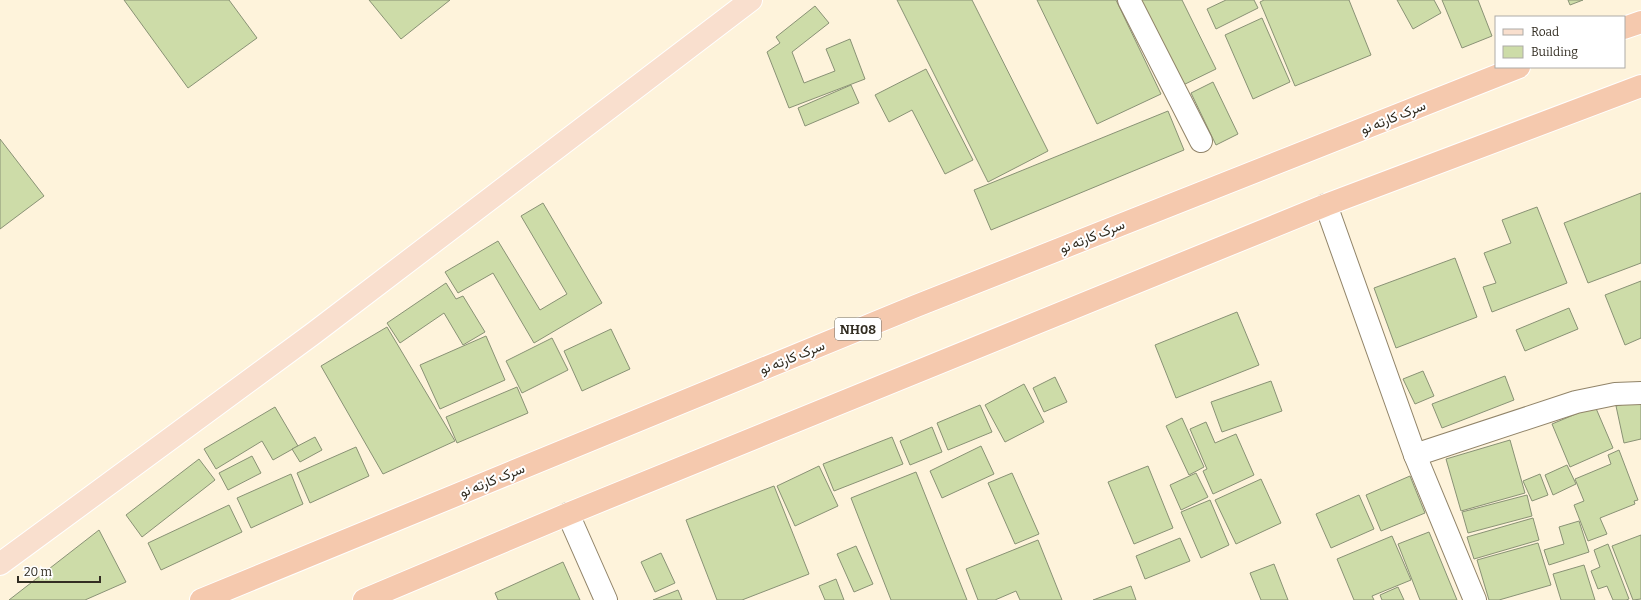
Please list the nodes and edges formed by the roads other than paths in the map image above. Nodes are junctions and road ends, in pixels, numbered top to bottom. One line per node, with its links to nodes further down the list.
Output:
1 (751, 0): 12 (main road)
2 (1129, 0): 7 (street)
3 (1641, 22): 4 (highway)
4 (1625, 28)
5 (1516, 68): 13 (highway, سرک کارته نو / NH08)
6 (1641, 86): 8 (highway)
7 (1200, 140)
8 (1326, 205): 10 (street); 11 (highway)
9 (1641, 393): 10 (street)
10 (1414, 455): 16 (street)
11 (568, 514): 14 (highway); 15 (street)
12 (0, 564)
13 (201, 600)
14 (364, 600)
15 (606, 600)
16 (1475, 600)

